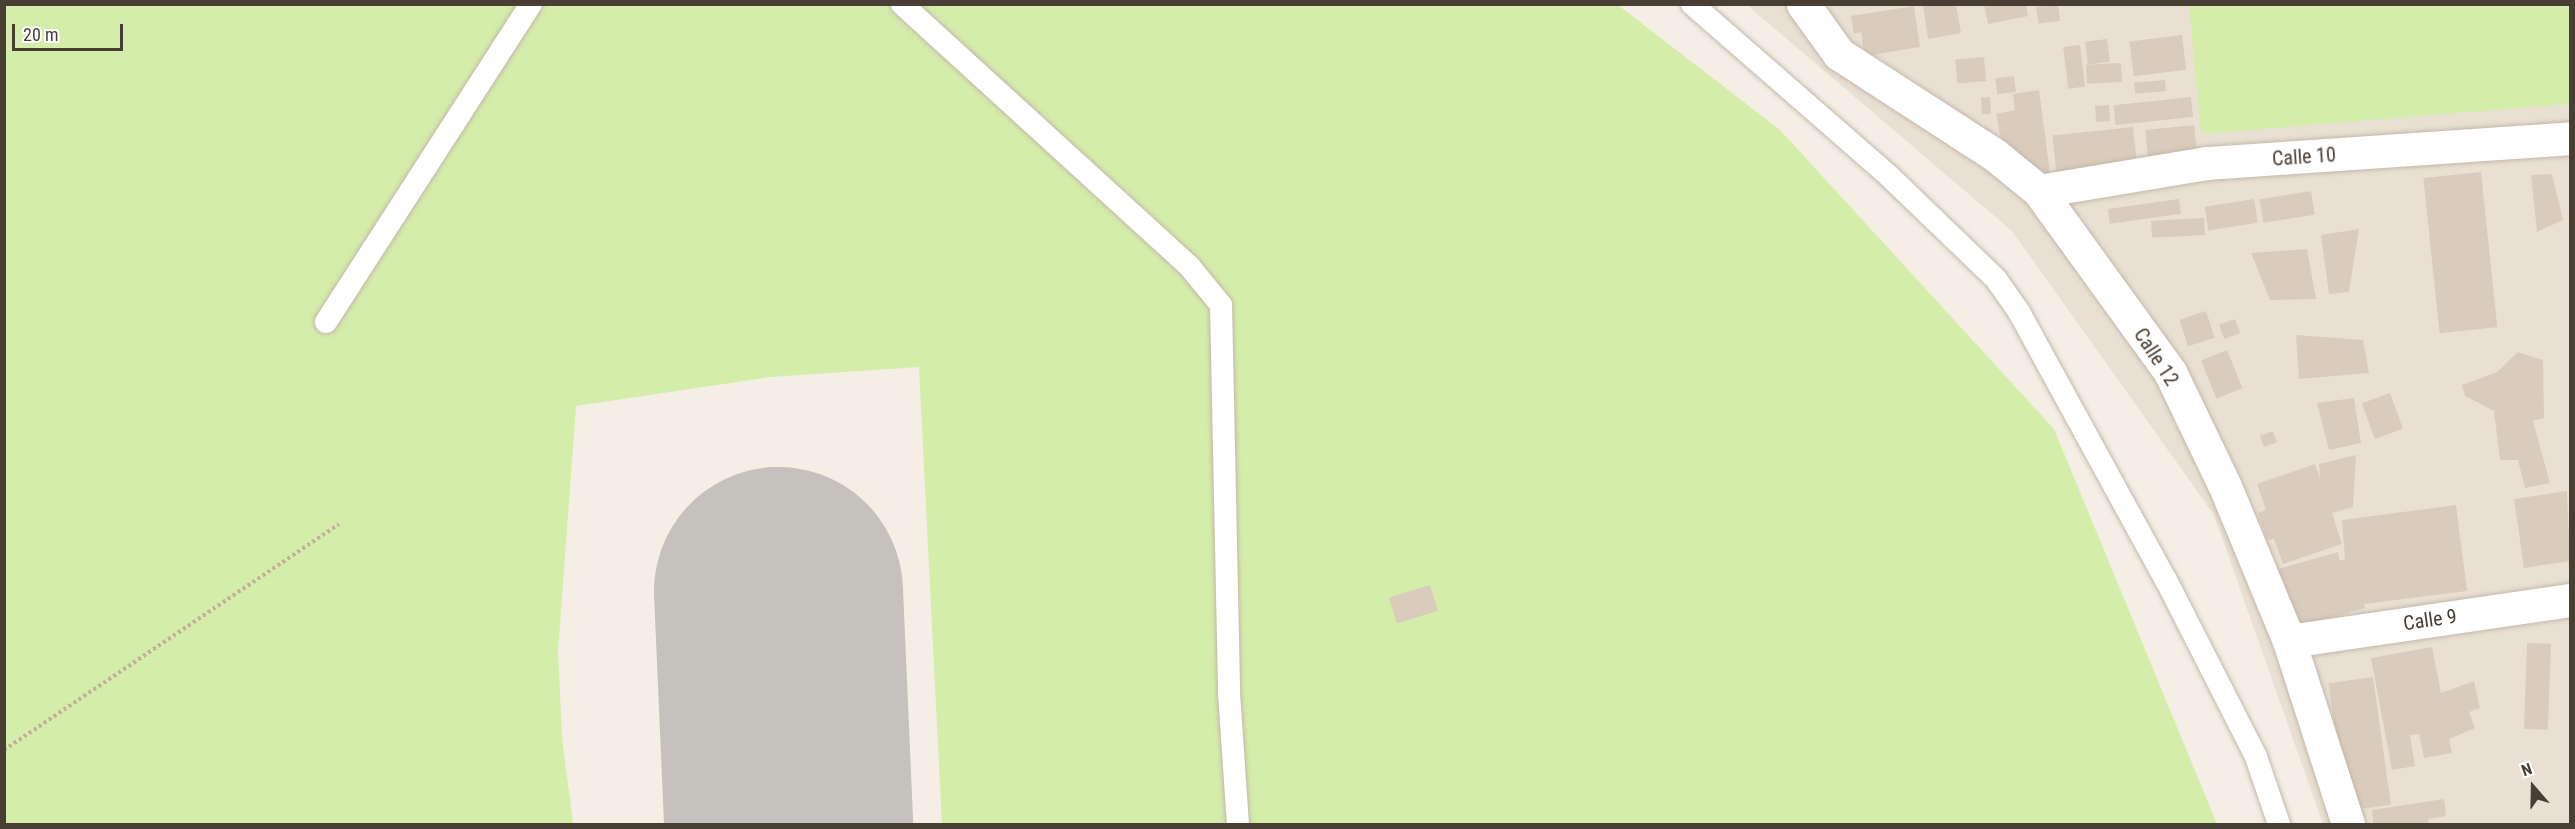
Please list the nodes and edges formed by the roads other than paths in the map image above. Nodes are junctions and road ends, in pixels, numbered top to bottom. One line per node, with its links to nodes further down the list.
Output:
1 (531, 4): 7 (lane)
2 (902, 4): 10 (lane)
3 (1692, 4): 11 (lane)
4 (1803, 4): 6 (street, Calle 12)
5 (2571, 138): 6 (street, Calle 10)
6 (2039, 190): 9 (street, Calle 12)
7 (326, 321)
8 (2571, 600): 9 (street, Calle 9)
9 (2289, 641): 12 (street, Calle 12)
10 (1238, 825)
11 (2278, 825)
12 (2348, 825)

